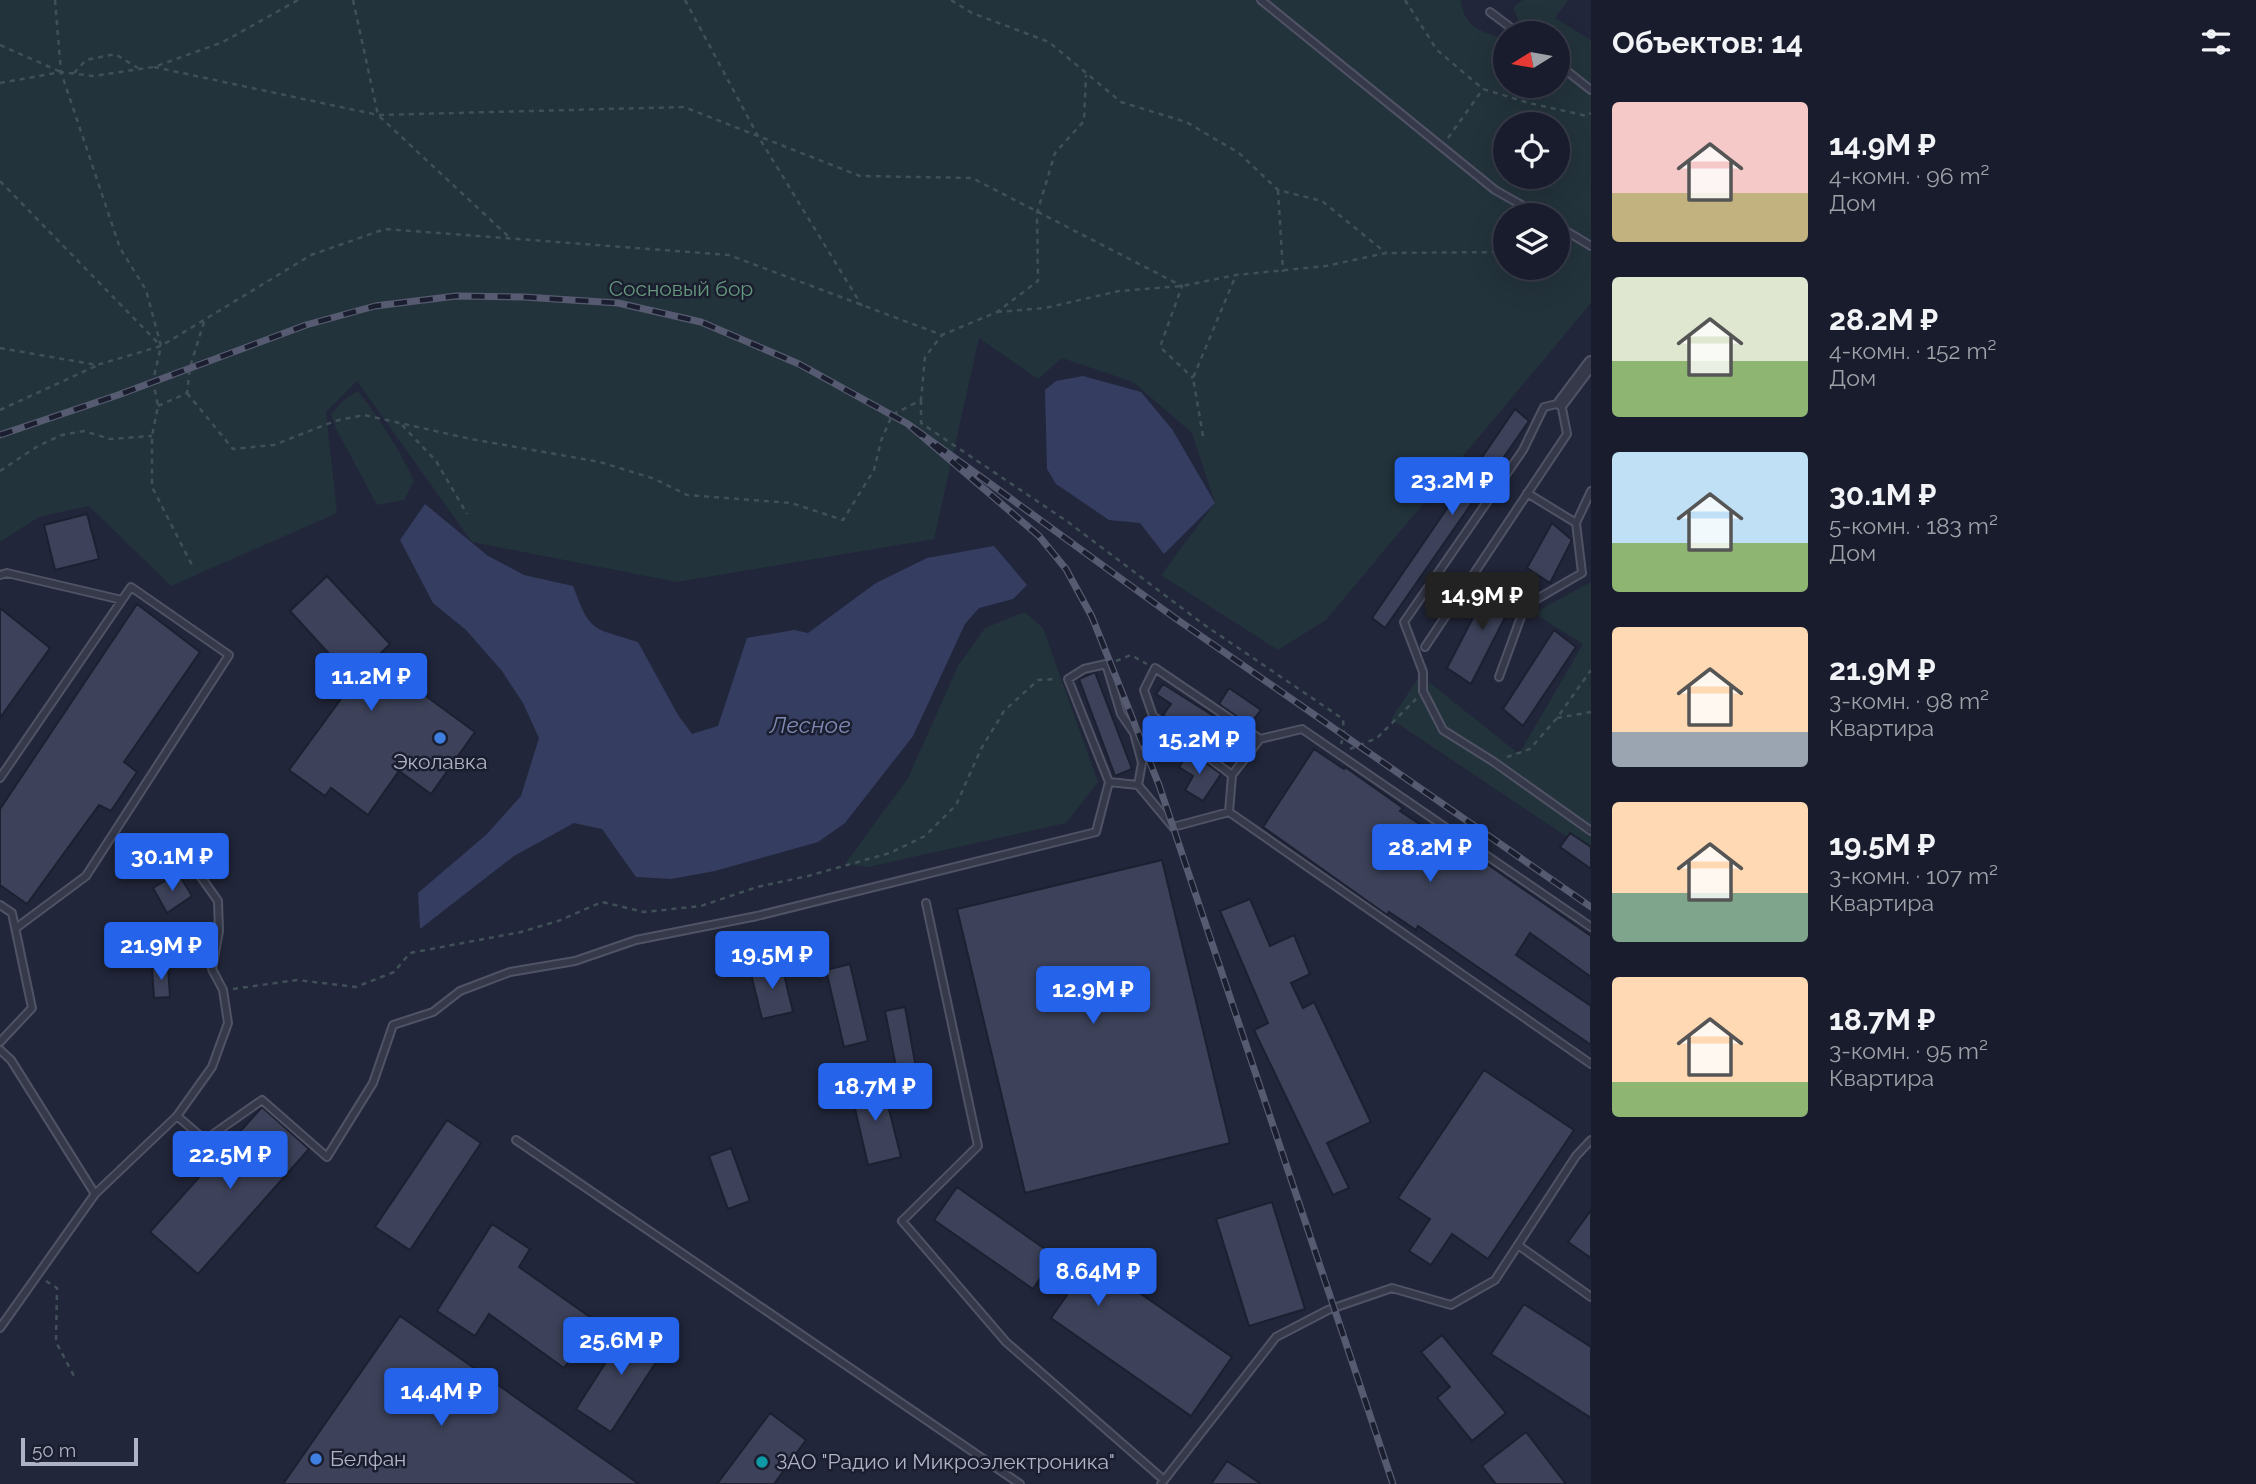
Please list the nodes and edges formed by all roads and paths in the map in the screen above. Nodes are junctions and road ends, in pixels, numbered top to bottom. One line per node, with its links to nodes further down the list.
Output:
1 (55, 0): 13 (path)
2 (298, 0): 11 (path)
3 (353, 0): 21 (path)
4 (685, 0): 22 (path)
5 (951, 0): 16 (path)
6 (1261, 0): 23 (lane)
7 (1405, 0): 18 (path)
8 (1490, 12): 9 (lane)
9 (1502, 21)
10 (0, 45): 13 (path)
11 (154, 67): 12 (path); 21 (path)
12 (138, 68): 14 (path); 14 (path)
13 (61, 72): 14 (path); 17 (path); 40 (path)
14 (74, 73)
15 (1570, 73): 19 (lane)
16 (1086, 75): 25 (path); 27 (path)
17 (0, 83)
18 (1483, 89): 20 (path); 23 (path)
19 (1591, 90)
20 (1591, 113)
21 (378, 114): 22 (path); 29 (path)
22 (758, 136): 27 (path); 36 (path)
23 (1442, 146): 26 (lane)
24 (0, 181): 40 (path)
25 (1278, 190): 32 (path); 33 (path)
26 (1518, 203)
27 (1037, 213): 35 (path); 37 (path)
28 (1570, 233): 30 (lane)
29 (510, 238): 36 (path); 38 (path)
30 (1591, 246)
31 (1493, 252): 32 (path)
32 (1386, 253): 33 (path)
33 (1283, 272): 34 (path)
34 (1237, 275): 35 (path); 44 (path)
35 (1182, 286): 37 (path); 44 (path)
36 (863, 307): 39 (path)
37 (997, 312): 39 (path)
38 (204, 321): 40 (path); 45 (path)
39 (942, 335): 46 (path)
40 (161, 346): 43 (path); 48 (path)
41 (0, 348): 43 (path)
42 (1591, 363): 47 (street)
43 (97, 365): 49 (path)
44 (1193, 378): 52 (path)
45 (187, 393): 48 (path); 50 (path)
46 (921, 400): 50 (path); 71 (path)
47 (1562, 403): 55 (lane); 67 (lane)
48 (158, 407): 51 (path)
49 (0, 410)
50 (402, 425): 56 (path)
51 (152, 436): 53 (path); 58 (path)
52 (1203, 436)
53 (0, 471)
54 (1591, 491): 57 (lane)
55 (1527, 493): 57 (lane); 61 (lane)
56 (467, 514)
57 (1576, 523): 65 (lane)
58 (193, 567)
59 (0, 575): 60 (lane)
60 (122, 600): 74 (lane); 83 (lane)
61 (1425, 648)
62 (1106, 664): 63 (path); 66 (lane); 76 (lane)
63 (1155, 668): 70 (lane); 73 (lane)
64 (1591, 670): 69 (path)
65 (1499, 677)
66 (1068, 679): 75 (lane); 84 (path)
67 (1423, 691): 71 (path); 72 (lane)
68 (1591, 712): 69 (path)
69 (1557, 719): 72 (path)
70 (1260, 739): 71 (lane); 73 (lane)
71 (1338, 754): 82 (lane)
72 (1494, 762): 78 (lane)
73 (1232, 775): 77 (lane)
74 (0, 778)
75 (1110, 782): 76 (lane); 88 (lane)
76 (1138, 785): 77 (lane)
77 (1229, 812): 87 (lane)
78 (1591, 831)
79 (194, 867): 84 (lane)
80 (926, 903): 97 (lane)
81 (0, 905): 83 (lane)
82 (1591, 927)
83 (16, 928): 85 (lane)
84 (223, 990): 88 (lane)
85 (0, 1042)
86 (0, 1050): 91 (lane)
87 (1591, 1064)
88 (177, 1116): 91 (lane)
89 (516, 1140): 98 (lane)
90 (1591, 1140): 92 (lane)
91 (94, 1194): 93 (lane)
92 (1518, 1245): 94 (lane); 97 (lane)
93 (37, 1276): 95 (lane); 96 (path)
94 (1591, 1297)
95 (0, 1328)
96 (74, 1376)
97 (1163, 1482)
98 (1020, 1484)

